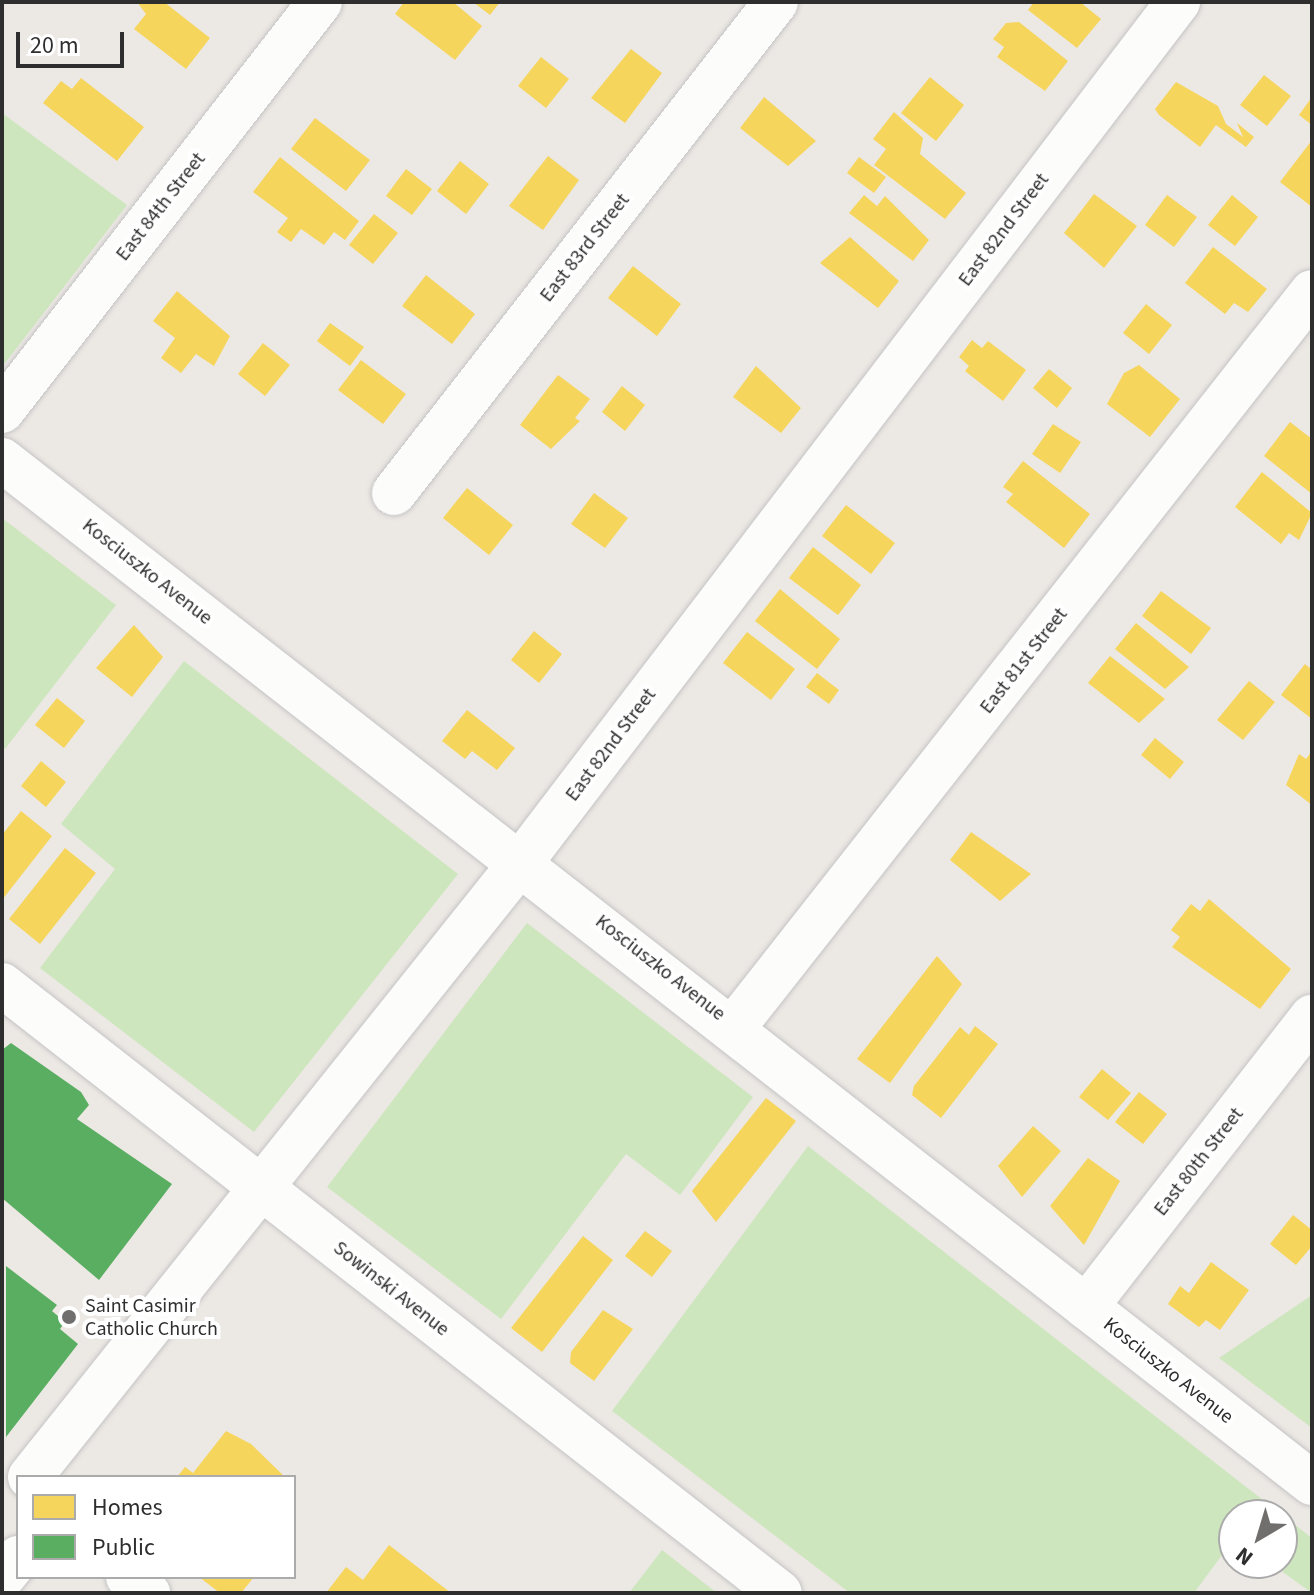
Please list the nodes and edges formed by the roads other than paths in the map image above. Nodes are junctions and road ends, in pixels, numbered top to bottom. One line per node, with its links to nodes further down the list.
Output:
1 (320, 2): 5 (street, East 84th Street)
2 (776, 2): 7 (street, East 83rd Street)
3 (1178, 2): 8 (street, East 82nd Street)
4 (1312, 292): 11 (street, East 81st Street)
5 (2, 411)
6 (2, 460): 8 (street, Kosciuszko Avenue)
7 (394, 493)
8 (522, 861): 11 (street, Kosciuszko Avenue); 12 (street, East 82nd Street)
9 (2, 985): 12 (street, Sowinski Avenue)
10 (1312, 1017): 13 (street, East 80th Street)
11 (734, 1027): 13 (street, Kosciuszko Avenue)
12 (265, 1190): 14 (street, East 82nd Street); 20 (street, Sowinski Avenue)
13 (1086, 1307): 15 (street, Kosciuszko Avenue)
14 (32, 1475)
15 (1312, 1483)
16 (16, 1560): 17 (street)
17 (2, 1578)
18 (130, 1579): 19 (street)
19 (148, 1593)
20 (780, 1593)

